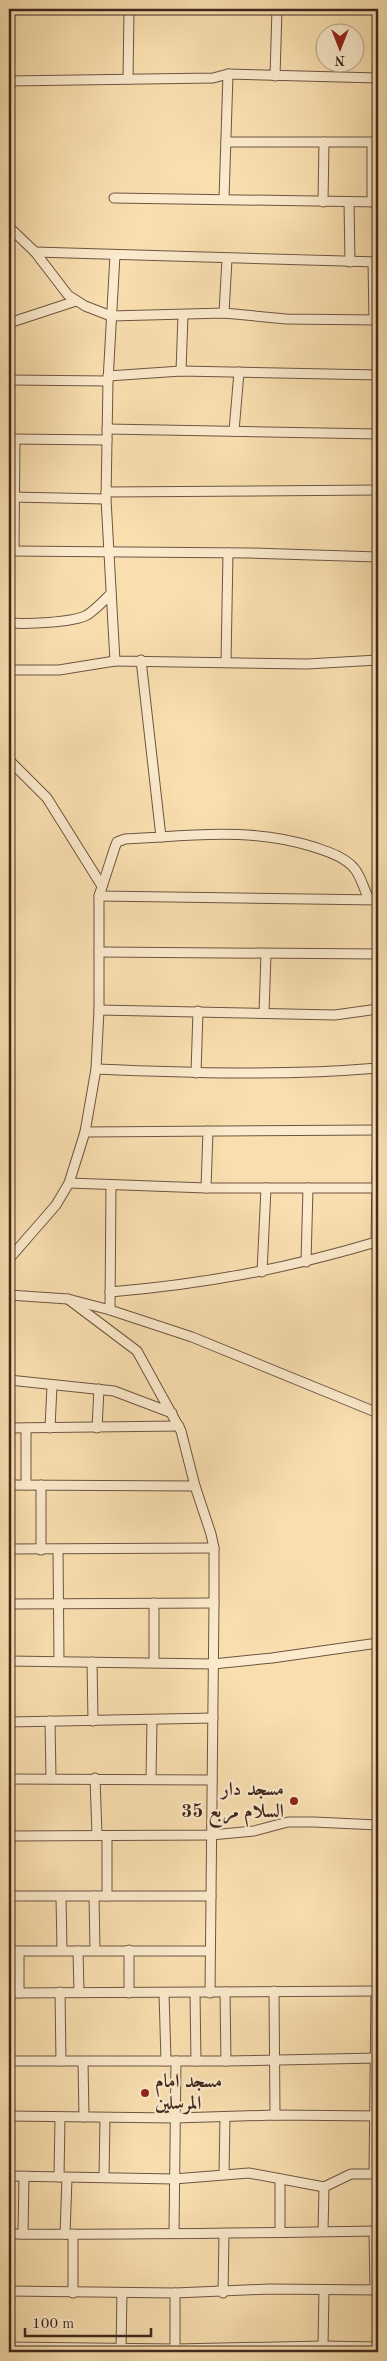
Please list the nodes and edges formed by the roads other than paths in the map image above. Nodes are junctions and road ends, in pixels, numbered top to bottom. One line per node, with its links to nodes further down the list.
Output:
1 (128, 9): 5 (street)
2 (277, 9): 4 (street)
3 (228, 74): 4 (street); 5 (street); 8 (street)
4 (275, 76): 6 (street)
5 (128, 78): 7 (street)
6 (378, 78)
7 (9, 81)
8 (226, 142): 9 (street); 12 (street)
9 (324, 142): 10 (street); 13 (street)
10 (375, 142): 15 (street)
11 (114, 198): 12 (street)
12 (224, 199): 13 (street)
13 (323, 202): 14 (street)
14 (349, 202): 15 (street); 20 (street)
15 (375, 202)
16 (9, 228): 17 (street)
17 (35, 252): 18 (street); 22 (street)
18 (115, 255): 19 (street); 25 (street)
19 (227, 259): 20 (street); 23 (street)
20 (350, 262): 21 (street)
21 (376, 262): 26 (street)
22 (76, 301): 25 (street); 27 (street)
23 (224, 313): 24 (street); 26 (street)
24 (183, 315): 25 (street); 28 (street)
25 (111, 316): 31 (street)
26 (376, 320)
27 (9, 323)
28 (181, 371): 29 (street); 31 (street)
29 (239, 372): 30 (street); 34 (street)
30 (378, 375)
31 (108, 378): 32 (street); 33 (street)
32 (9, 380)
33 (107, 429): 34 (street); 37 (street)
34 (234, 431): 35 (street)
35 (378, 434)
36 (12, 439): 37 (street); 40 (street)
37 (107, 440): 39 (street)
38 (378, 490): 39 (street)
39 (106, 496): 40 (street); 42 (street)
40 (12, 497): 41 (street)
41 (11, 551): 42 (street)
42 (108, 551): 43 (street); 45 (street)
43 (228, 553): 44 (street); 50 (street)
44 (378, 557)
45 (111, 594): 46 (street); 49 (street)
46 (9, 623)
47 (141, 660): 49 (street); 50 (street); 53 (street)
48 (378, 660): 50 (street)
49 (114, 661): 51 (street)
50 (226, 662)
51 (9, 670)
52 (9, 760): 54 (street)
53 (161, 837): 54 (street); 56 (street)
54 (102, 886): 55 (street)
55 (99, 896): 56 (street); 57 (street)
56 (374, 900)
57 (99, 952): 58 (street); 61 (street)
58 (266, 954): 59 (street); 63 (street)
59 (378, 954)
60 (378, 1009): 63 (street)
61 (99, 1010): 62 (street); 65 (street)
62 (198, 1012): 63 (street); 66 (street)
63 (264, 1013)
64 (378, 1068): 66 (street)
65 (96, 1069): 66 (street); 70 (street)
66 (196, 1073)
67 (378, 1118): 68 (street)
68 (378, 1130): 69 (street); 76 (street)
69 (208, 1131): 70 (street); 73 (street)
70 (85, 1132): 71 (street)
71 (69, 1183): 72 (street); 79 (street)
72 (111, 1184): 73 (street); 82 (street)
73 (206, 1188): 74 (street)
74 (266, 1188): 75 (street); 81 (street)
75 (308, 1188): 76 (street); 80 (street)
76 (378, 1188): 77 (street)
77 (376, 1242): 78 (street); 80 (street)
78 (378, 1255)
79 (9, 1259)
80 (306, 1262): 81 (street)
81 (262, 1272): 82 (street)
82 (110, 1292): 85 (street)
83 (9, 1295): 84 (street)
84 (68, 1299): 85 (street); 89 (street)
85 (110, 1310): 90 (street)
86 (9, 1380): 87 (street)
87 (52, 1386): 88 (street); 94 (street)
88 (99, 1389): 89 (street); 95 (street)
89 (172, 1413): 91 (street)
90 (378, 1413)
91 (179, 1426): 95 (street); 99 (street)
92 (9, 1428): 93 (street)
93 (26, 1428): 94 (street); 97 (street)
94 (50, 1428): 95 (street)
95 (97, 1428)
96 (9, 1484): 97 (street)
97 (26, 1484): 98 (street)
98 (41, 1485): 99 (street); 102 (street)
99 (195, 1486): 100 (street)
100 (214, 1548): 103 (street); 106 (street)
101 (9, 1550): 102 (street)
102 (41, 1550): 103 (street)
103 (58, 1550): 104 (street)
104 (59, 1603): 105 (street); 107 (street); 110 (street)
105 (154, 1603): 106 (street); 112 (street)
106 (214, 1603): 113 (street)
107 (9, 1604)
108 (378, 1643): 113 (street)
109 (9, 1661): 110 (street)
110 (59, 1661): 111 (street)
111 (92, 1662): 112 (street); 117 (street)
112 (154, 1662): 113 (street)
113 (213, 1664): 114 (street)
114 (213, 1718): 115 (street); 123 (street)
115 (152, 1720): 117 (street); 122 (street)
116 (50, 1721): 117 (street); 118 (street); 121 (street)
117 (93, 1721)
118 (9, 1722)
119 (95, 1778): 121 (street); 122 (street); 127 (street)
120 (9, 1779): 121 (street)
121 (51, 1779)
122 (150, 1779): 123 (street)
123 (212, 1780): 125 (street)
124 (378, 1825): 125 (street)
125 (211, 1835): 128 (street); 132 (street)
126 (9, 1836): 127 (street)
127 (97, 1836): 128 (street)
128 (107, 1836): 131 (street)
129 (9, 1896): 133 (street)
130 (94, 1896): 131 (street); 133 (street); 137 (street)
131 (107, 1896): 132 (street)
132 (210, 1896): 140 (street)
133 (61, 1897): 135 (street)
134 (19, 1950): 135 (street); 139 (street); 147 (street)
135 (62, 1950): 136 (street)
136 (78, 1950): 137 (street); 144 (street)
137 (95, 1950): 138 (street)
138 (129, 1950): 140 (street); 148 (street)
139 (9, 1951)
140 (210, 1952): 151 (street)
141 (274, 1991): 142 (street); 145 (street); 153 (street)
142 (377, 1991): 152 (street)
143 (60, 1992): 144 (street); 147 (street); 155 (street)
144 (79, 1992): 148 (street)
145 (225, 1992): 151 (street); 159 (street)
146 (9, 1993): 147 (street)
147 (19, 1993)
148 (129, 1993): 149 (street)
149 (164, 1993): 150 (street); 156 (street)
150 (195, 1993): 151 (street); 158 (street)
151 (210, 1993)
152 (377, 2058): 153 (street); 163 (street)
153 (275, 2059): 159 (street); 161 (street)
154 (9, 2061): 155 (street)
155 (61, 2061): 160 (street)
156 (166, 2061): 157 (street); 160 (street)
157 (176, 2061): 158 (street); 167 (street)
158 (196, 2061): 159 (street)
159 (226, 2061)
160 (83, 2062): 165 (street)
161 (275, 2115): 163 (street); 168 (street)
162 (9, 2116): 164 (street)
163 (376, 2116): 170 (street)
164 (60, 2117): 165 (street); 173 (street)
165 (84, 2117): 166 (street)
166 (105, 2118): 167 (street); 174 (street)
167 (175, 2118): 168 (street); 176 (street)
168 (225, 2118): 169 (street)
169 (224, 2174): 175 (street); 176 (street)
170 (376, 2174): 177 (street)
171 (9, 2176): 172 (street)
172 (24, 2176): 173 (street); 183 (street)
173 (63, 2177): 174 (street); 184 (street)
174 (104, 2177): 176 (street)
175 (280, 2178): 177 (street); 181 (street)
176 (174, 2179): 180 (street)
177 (324, 2188): 178 (street)
178 (323, 2231): 179 (street); 181 (street)
179 (376, 2231): 187 (street)
180 (174, 2232): 184 (street); 185 (street)
181 (280, 2232): 185 (street)
182 (9, 2234): 183 (street)
183 (23, 2234): 184 (street)
184 (69, 2234): 189 (street)
185 (224, 2234): 192 (street)
186 (324, 2290): 187 (street); 192 (street); 193 (street)
187 (377, 2290)
188 (9, 2291): 189 (street)
189 (73, 2292): 190 (street)
190 (122, 2293): 191 (street); 198 (street)
191 (176, 2293): 192 (street); 195 (street)
192 (223, 2293)
193 (323, 2346): 196 (street); 201 (street)
194 (9, 2347): 197 (street)
195 (176, 2349): 198 (street); 199 (street)
196 (374, 2349)
197 (56, 2350): 198 (street)
198 (116, 2350)
199 (187, 2350): 200 (street)
200 (223, 2350): 201 (street)
201 (250, 2350)

